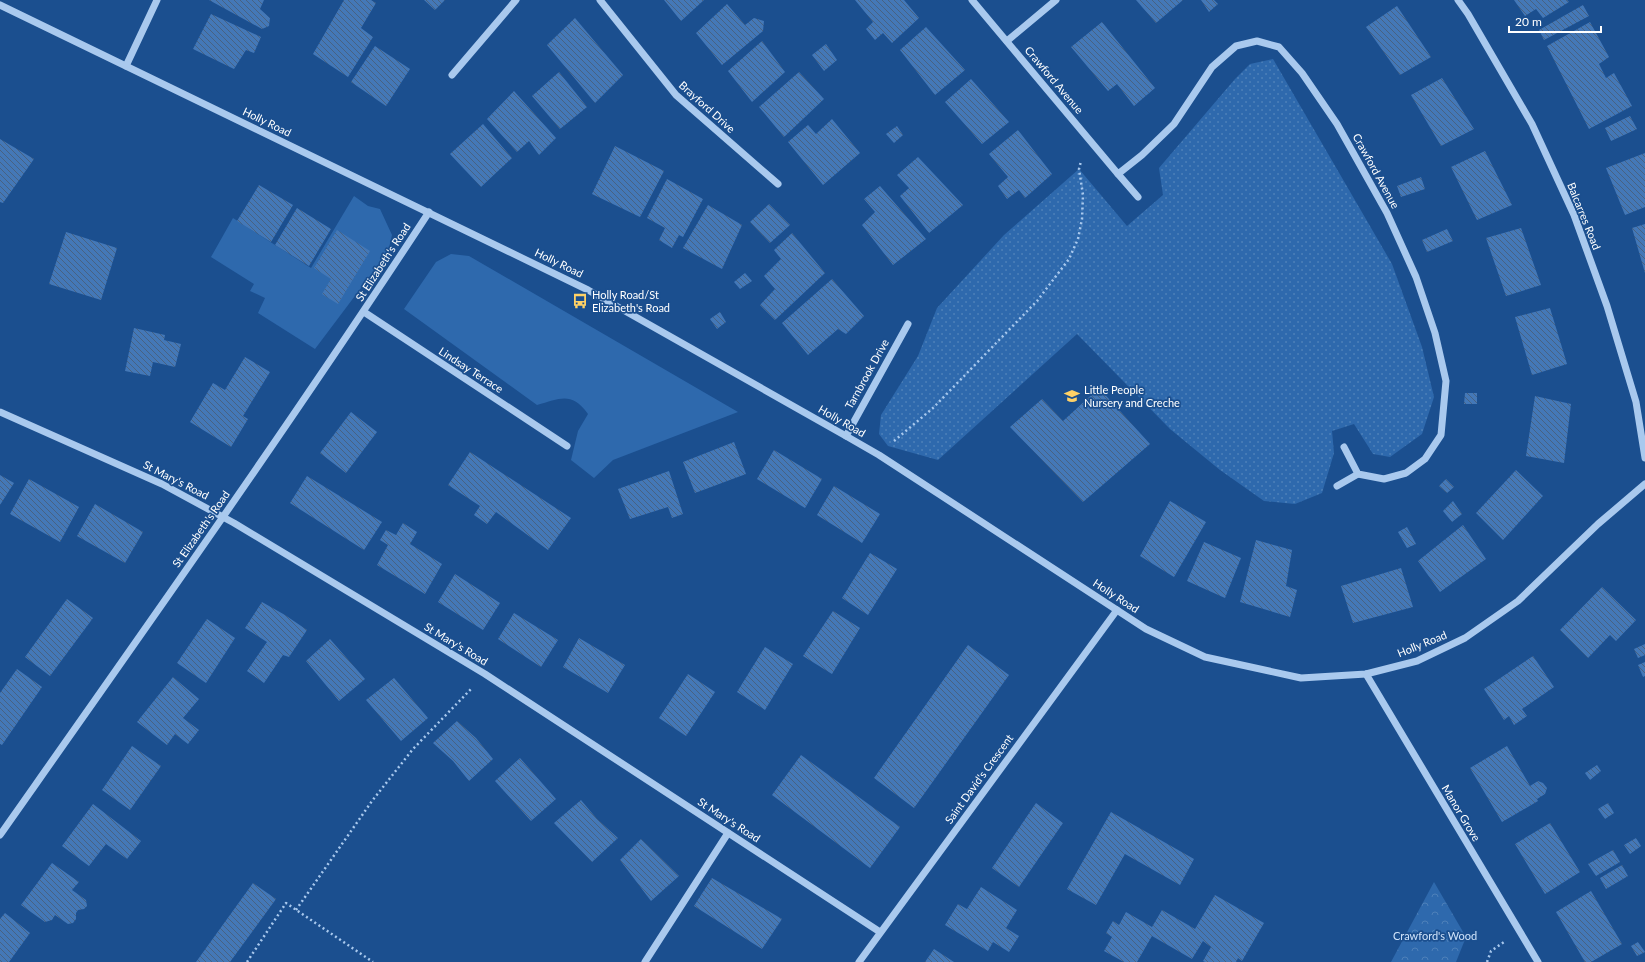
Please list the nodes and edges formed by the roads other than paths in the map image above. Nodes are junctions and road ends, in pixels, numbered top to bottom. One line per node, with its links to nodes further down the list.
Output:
1 (157, 0): 9 (street)
2 (516, 0): 10 (street)
3 (600, 0): 12 (street, Brayford Drive)
4 (972, 0): 8 (street, Crawford Avenue)
5 (1056, 0): 8 (street)
6 (1458, 0): 21 (street, Balcarres Road)
7 (0, 5): 9 (street, Holly Road)
8 (1007, 42): 11 (street, Crawford Avenue)
9 (126, 66): 14 (street, Holly Road)
10 (452, 75)
11 (1118, 174): 13 (street, Crawford Avenue); 22 (street, Crawford Avenue)
12 (778, 184)
13 (1138, 197)
14 (429, 212): 15 (street, St Elizabeth's Road); 18 (street, Holly Road)
15 (364, 312): 19 (street, Lindsay Terrace); 25 (street, St Elizabeth's Road)
16 (908, 324): 18 (street, Tarnbrook Drive)
17 (0, 412): 25 (street, St Mary's Road)
18 (846, 436): 26 (street, Holly Road)
19 (567, 446)
20 (1344, 447): 22 (street)
21 (1645, 458)
22 (1358, 474): 24 (street)
23 (1645, 484): 27 (street, Holly Road)
24 (1337, 486)
25 (223, 517): 28 (street, St Mary's Road); 29 (street, St Elizabeth's Road)
26 (1117, 610): 27 (street, Holly Road); 30 (street, Saint David's Crescent)
27 (1366, 674): 33 (street, Manor Grove)
28 (728, 833): 30 (street, St Mary's Road); 31 (street)
29 (0, 835)
30 (880, 932): 32 (street, Saint David's Crescent)
31 (645, 962)
32 (859, 962)
33 (1538, 962)

